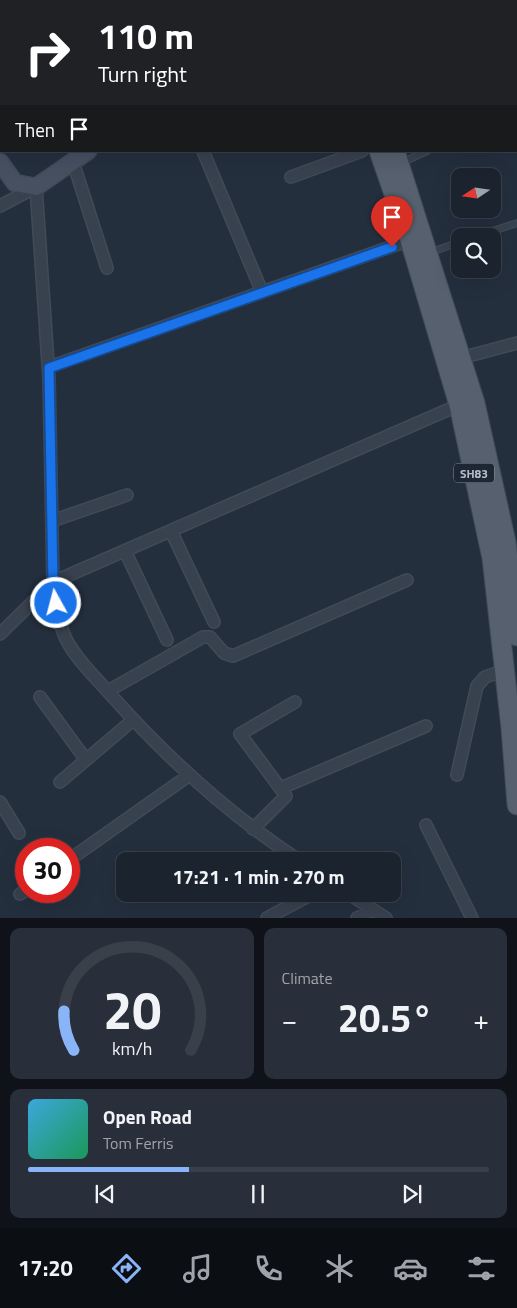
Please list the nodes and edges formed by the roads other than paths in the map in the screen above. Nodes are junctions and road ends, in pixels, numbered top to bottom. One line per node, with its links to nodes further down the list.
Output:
1 (87, 152): 8 (street)
2 (204, 152): 18 (street)
3 (359, 152): 9 (street)
4 (379, 152): 14 (main road, SH83)
5 (422, 152): 6 (lane)
6 (397, 157): 16 (main road, SH83)
7 (0, 162): 10 (street)
8 (73, 162): 10 (street); 17 (street)
9 (291, 177)
10 (36, 187): 11 (street); 21 (street)
11 (0, 206)
12 (517, 223): 13 (lane)
13 (501, 228)
14 (410, 240): 18 (street); 22 (main road, SH83)
15 (451, 245): 16 (lane)
16 (428, 253): 20 (main road, SH83)
17 (107, 268)
18 (262, 292): 21 (street)
19 (517, 343): 20 (street)
20 (461, 358): 31 (main road, SH83)
21 (49, 368): 24 (street)
22 (459, 405): 25 (street); 33 (main road, SH83)
23 (127, 495): 24 (street)
24 (52, 521): 28 (street)
25 (170, 531): 26 (street); 29 (street)
26 (125, 551): 28 (street); 32 (street)
27 (407, 580): 34 (street)
28 (53, 582): 30 (street); 34 (street)
29 (214, 622)
30 (0, 634)
31 (517, 636)
32 (167, 640)
33 (505, 670): 40 (street); 45 (main road, SH83)
34 (108, 691): 37 (street)
35 (40, 697): 39 (street)
36 (295, 702): 43 (street)
37 (133, 720): 39 (street); 41 (street)
38 (426, 726): 43 (street)
39 (86, 760): 42 (street)
40 (457, 775)
41 (188, 776): 47 (street); 49 (street)
42 (60, 782)
43 (282, 788): 47 (street)
44 (0, 802): 48 (street)
45 (517, 805)
46 (426, 825): 57 (street)
47 (253, 829): 50 (street)
48 (19, 833)
49 (80, 852)
50 (287, 852)
51 (297, 902): 54 (street)
52 (361, 902): 53 (street)
53 (373, 910): 55 (street); 56 (street)
54 (267, 918)
55 (357, 918)
56 (386, 918)
57 (472, 918)

